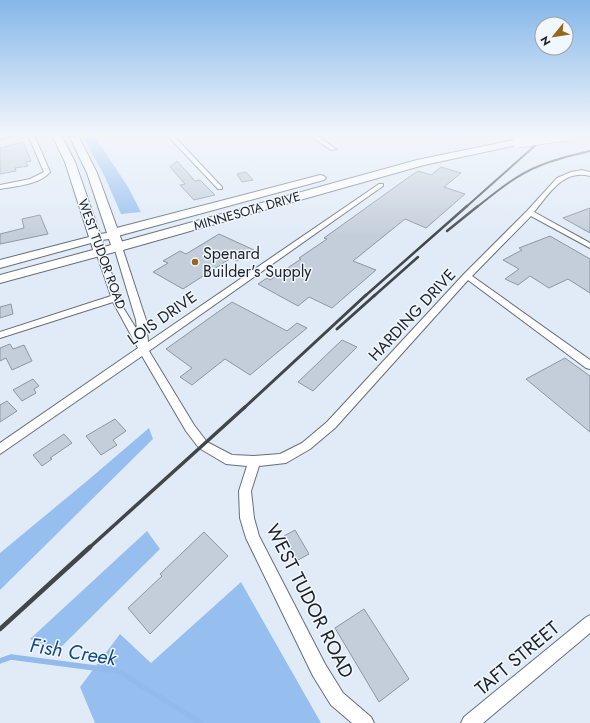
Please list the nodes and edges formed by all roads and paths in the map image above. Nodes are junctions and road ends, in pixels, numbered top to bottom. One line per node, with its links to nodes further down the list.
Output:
1 (46, 169): 9 (street)
2 (72, 169): 13 (main road, WEST TUDOR ROAD)
3 (90, 169): 12 (main road, WEST TUDOR ROAD)
4 (202, 169): 10 (street)
5 (397, 169): 15 (highway, MINNESOTA DRIVE, bridge)
6 (586, 173): 11 (street, HARDING DRIVE)
7 (327, 176): 12 (highway, MINNESOTA DRIVE)
8 (381, 185): 22 (street, LOIS DRIVE)
9 (0, 187)
10 (220, 188)
11 (530, 213): 14 (street); 18 (street, HARDING DRIVE)
12 (114, 233): 13 (main road, MINNESOTA DRIVE); 15 (main road, WEST TUDOR ROAD)
13 (95, 238): 16 (main road, WEST TUDOR ROAD); 17 (main road, MINNESOTA DRIVE)
14 (590, 246)
15 (118, 247): 16 (main road, MINNESOTA DRIVE); 22 (street, WEST TUDOR ROAD)
16 (100, 252): 19 (main road, MINNESOTA DRIVE); 20 (street, WEST TUDOR ROAD)
17 (0, 264)
18 (467, 276): 23 (street); 25 (street, HARDING DRIVE)
19 (0, 279)
20 (115, 298): 21 (street); 22 (street, WEST TUDOR ROAD)
21 (0, 335)
22 (143, 349): 24 (street, LOIS DRIVE); 25 (street, WEST TUDOR ROAD)
23 (590, 365)
24 (0, 449)
25 (254, 461): 27 (street, WEST TUDOR ROAD)
26 (590, 623): 28 (street, TAFT STREET)
27 (365, 723)
28 (470, 723)

